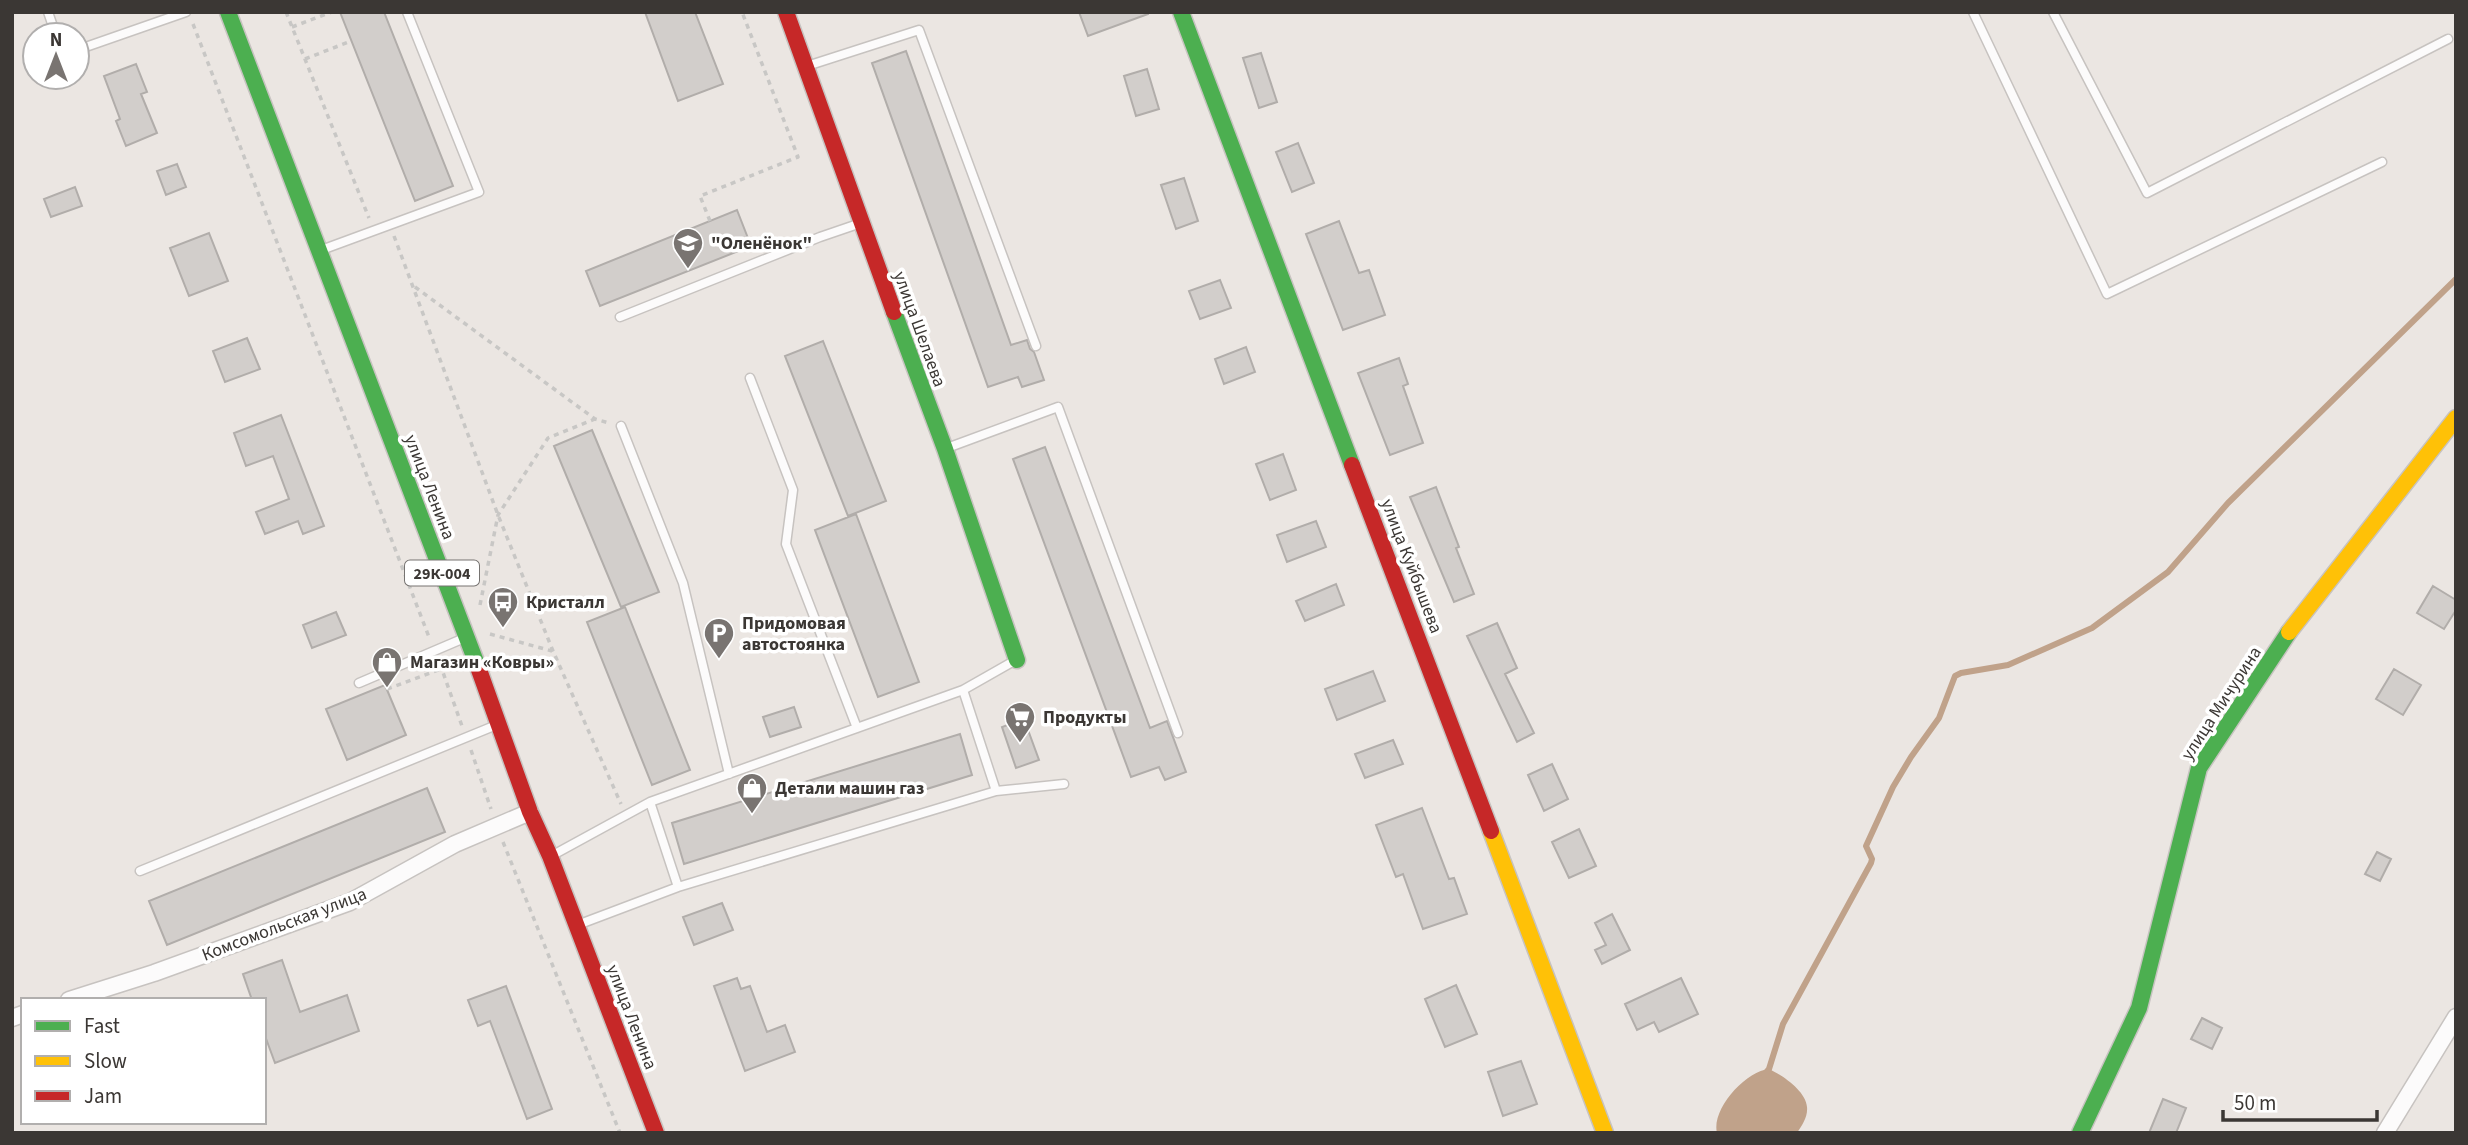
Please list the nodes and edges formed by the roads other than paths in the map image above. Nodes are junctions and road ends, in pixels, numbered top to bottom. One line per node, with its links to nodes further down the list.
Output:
1 (187, 12): 9 (lane)
2 (228, 12): 13 (street, улица Ленина / 29К-004)
3 (407, 12): 13 (lane)
4 (786, 12): 10 (street, улица Шелаева)
5 (1181, 12): 39 (street, улица Куйбышева)
6 (1973, 12): 11 (lane)
7 (2053, 12): 8 (lane)
8 (2448, 39)
9 (91, 45)
10 (807, 66): 12 (street, улица Шелаева); 15 (lane)
11 (2382, 162)
12 (861, 223): 14 (lane); 19 (street, улица Шелаева)
13 (318, 251): 20 (street, улица Ленина / 29К-004)
14 (620, 317)
15 (1036, 346)
16 (750, 378): 25 (lane)
17 (2456, 418): 40 (street, улица Мичурина)
18 (621, 426): 27 (lane)
19 (945, 449): 21 (street, улица Шелаева); 26 (lane)
20 (467, 637): 22 (lane); 24 (street, улица Ленина / 29К-004)
21 (1017, 660): 23 (lane)
22 (359, 683)
23 (963, 690): 25 (lane); 29 (lane)
24 (499, 724): 31 (street, улица Ленина / 29К-004); 33 (lane)
25 (857, 728): 27 (lane)
26 (1178, 733)
27 (729, 774): 30 (lane)
28 (1063, 783): 29 (lane)
29 (996, 791): 34 (lane)
30 (650, 802): 32 (lane); 34 (lane)
31 (530, 812): 32 (street, улица Ленина / 29К-004); 36 (street, Комсомольская улица)
32 (550, 856): 35 (street, улица Ленина / 29К-004)
33 (140, 871)
34 (678, 887): 35 (lane)
35 (577, 925): 38 (street, улица Ленина / 29К-004)
36 (75, 998)
37 (2456, 1017): 41 (street)
38 (656, 1133)
39 (1605, 1133)
40 (2080, 1133)
41 (2385, 1133)

